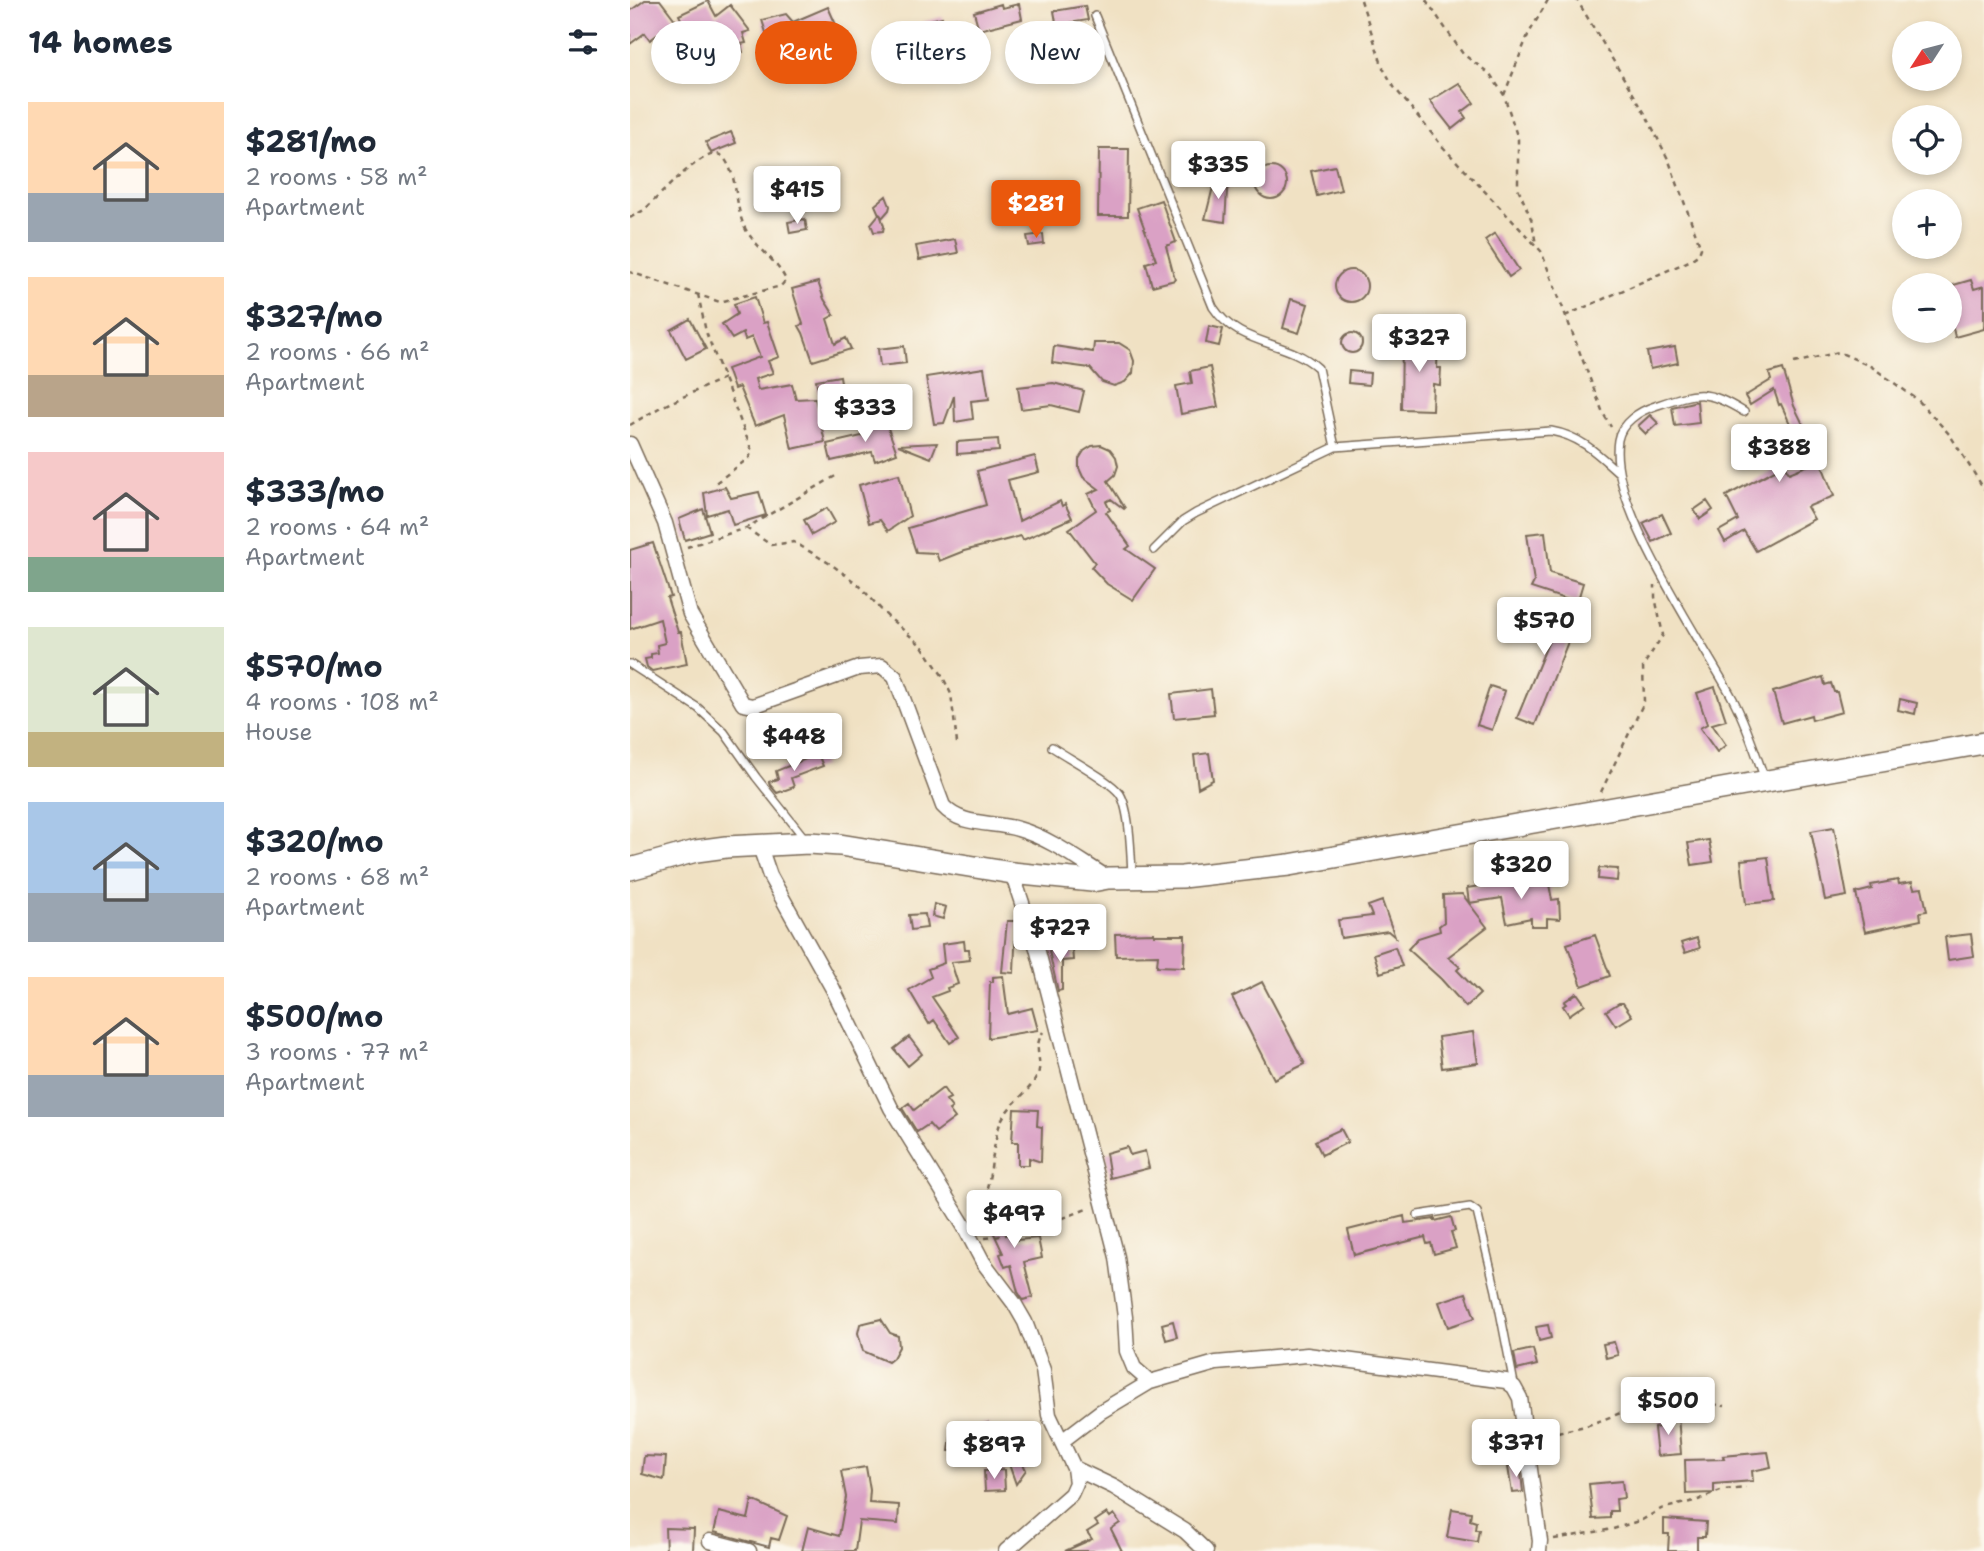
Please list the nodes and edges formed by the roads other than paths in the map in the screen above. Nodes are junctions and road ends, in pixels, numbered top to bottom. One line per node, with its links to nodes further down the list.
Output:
1 (1095, 16): 4 (lane)
2 (1744, 412): 5 (lane)
3 (630, 444): 15 (street)
4 (1335, 447): 5 (lane); 6 (lane)
5 (1618, 472): 10 (lane)
6 (1154, 550)
7 (630, 664): 11 (lane)
8 (1984, 744): 10 (main road)
9 (1052, 747): 16 (lane)
10 (1765, 781): 16 (main road)
11 (809, 843): 12 (main road); 14 (main road)
12 (759, 844): 13 (main road); 20 (street)
13 (630, 869)
14 (1012, 873): 15 (main road); 18 (street)
15 (1108, 878): 16 (main road)
16 (1132, 879)
17 (1418, 1215): 19 (lane)
18 (1150, 1382): 19 (street); 20 (street)
19 (1514, 1387): 23 (street)
20 (1062, 1441): 21 (street)
21 (1073, 1468): 25 (street); 26 (street)
22 (710, 1541): 24 (street)
23 (1540, 1546)
24 (749, 1551)
25 (1006, 1551)
26 (1206, 1551)

